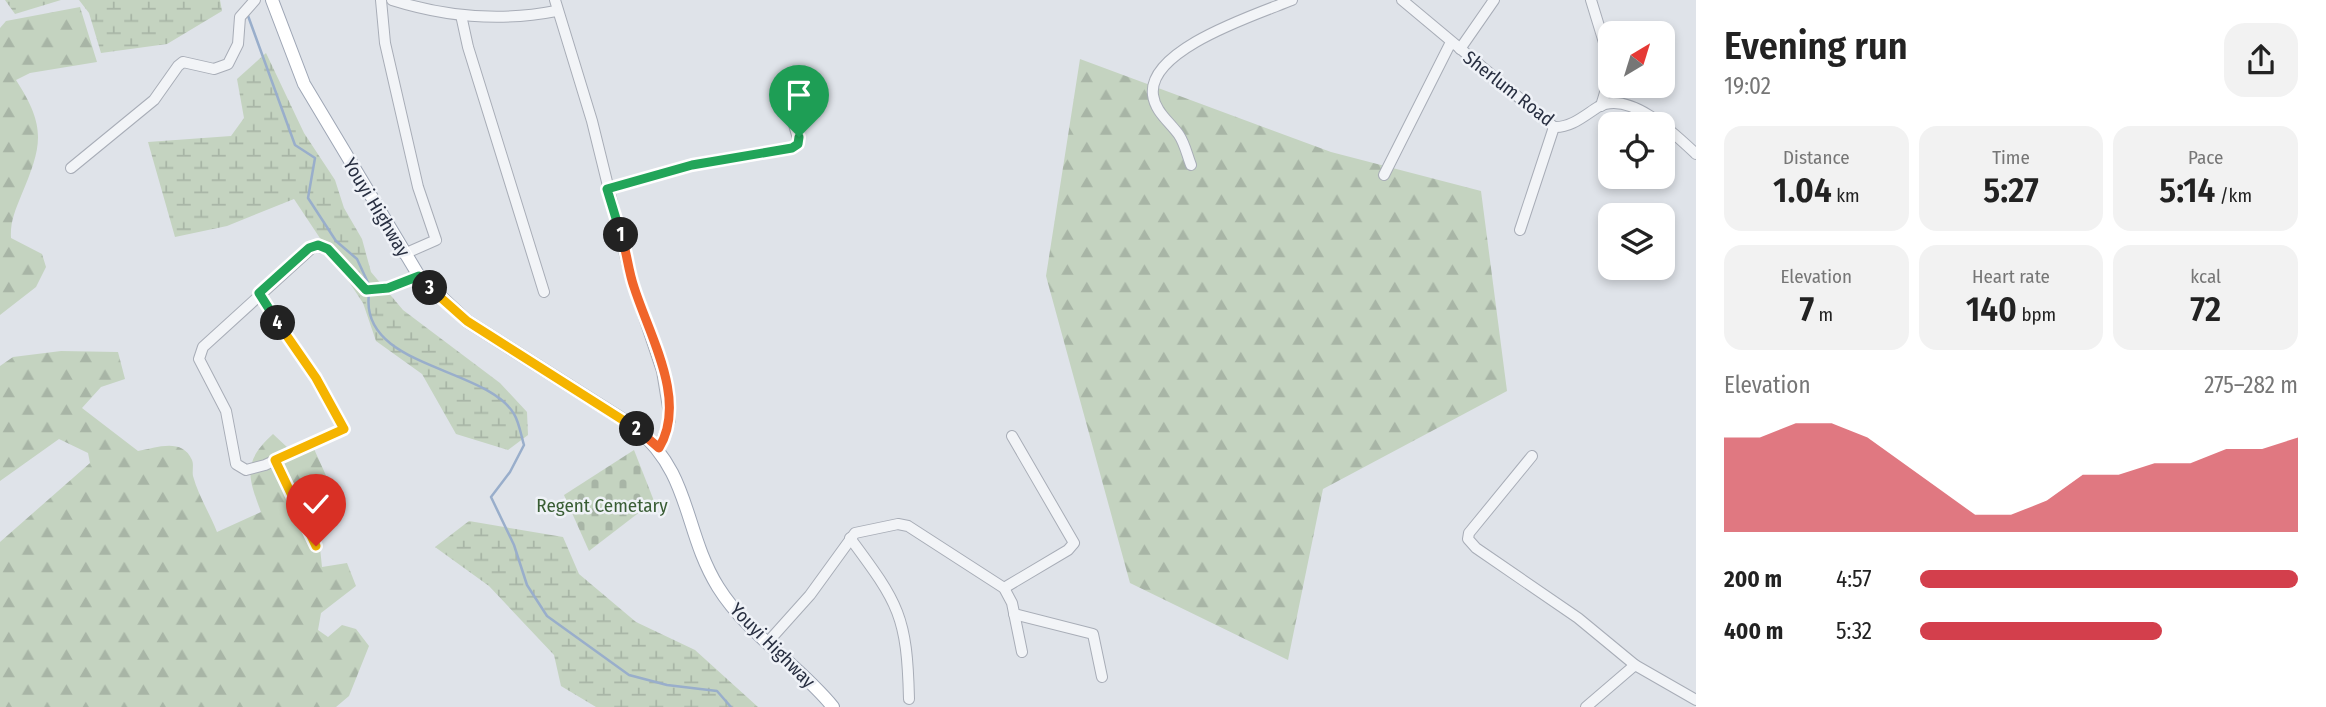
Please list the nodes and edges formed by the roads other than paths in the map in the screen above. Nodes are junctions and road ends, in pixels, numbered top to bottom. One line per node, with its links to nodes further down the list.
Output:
1 (255, 0): 21 (street)
2 (272, 0): 25 (main road, Youyi Highway)
3 (381, 0): 25 (street)
4 (392, 0): 11 (street)
5 (453, 0): 11 (street)
6 (1292, 0): 20 (street)
7 (1402, 0): 14 (street, Sherlum Road)
8 (1493, 0): 14 (street)
9 (1591, 0): 13 (street)
10 (555, 6): 12 (street); 23 (street)
11 (449, 12): 12 (street)
12 (461, 15): 27 (street)
13 (1598, 23)
14 (1455, 46): 18 (street, Sherlum Road); 22 (street)
15 (1603, 98): 16 (street)
16 (1601, 106): 18 (street, Sherlum Road); 19 (street)
17 (791, 114): 23 (street)
18 (1554, 127): 24 (street)
19 (1696, 154)
20 (1191, 165)
21 (71, 168)
22 (1384, 175)
23 (607, 189): 30 (street)
24 (1520, 230)
25 (404, 254): 26 (main road, Youyi Highway)
26 (419, 276): 28 (street); 30 (main road, Youyi Highway)
27 (544, 292)
28 (259, 293): 32 (street); 32 (street)
29 (1012, 436): 35 (street)
30 (659, 448): 37 (main road, Youyi Highway)
31 (1532, 456): 39 (street)
32 (275, 460): 34 (street)
33 (850, 538): 35 (street); 37 (street); 41 (street)
34 (316, 546)
35 (1004, 589): 36 (street)
36 (1014, 614): 38 (street); 40 (street)
37 (767, 643): 43 (main road, Youyi Highway)
38 (1022, 652)
39 (1635, 665): 42 (street); 44 (street)
40 (1102, 677)
41 (909, 699)
42 (1696, 700)
43 (833, 707)
44 (1586, 707)

